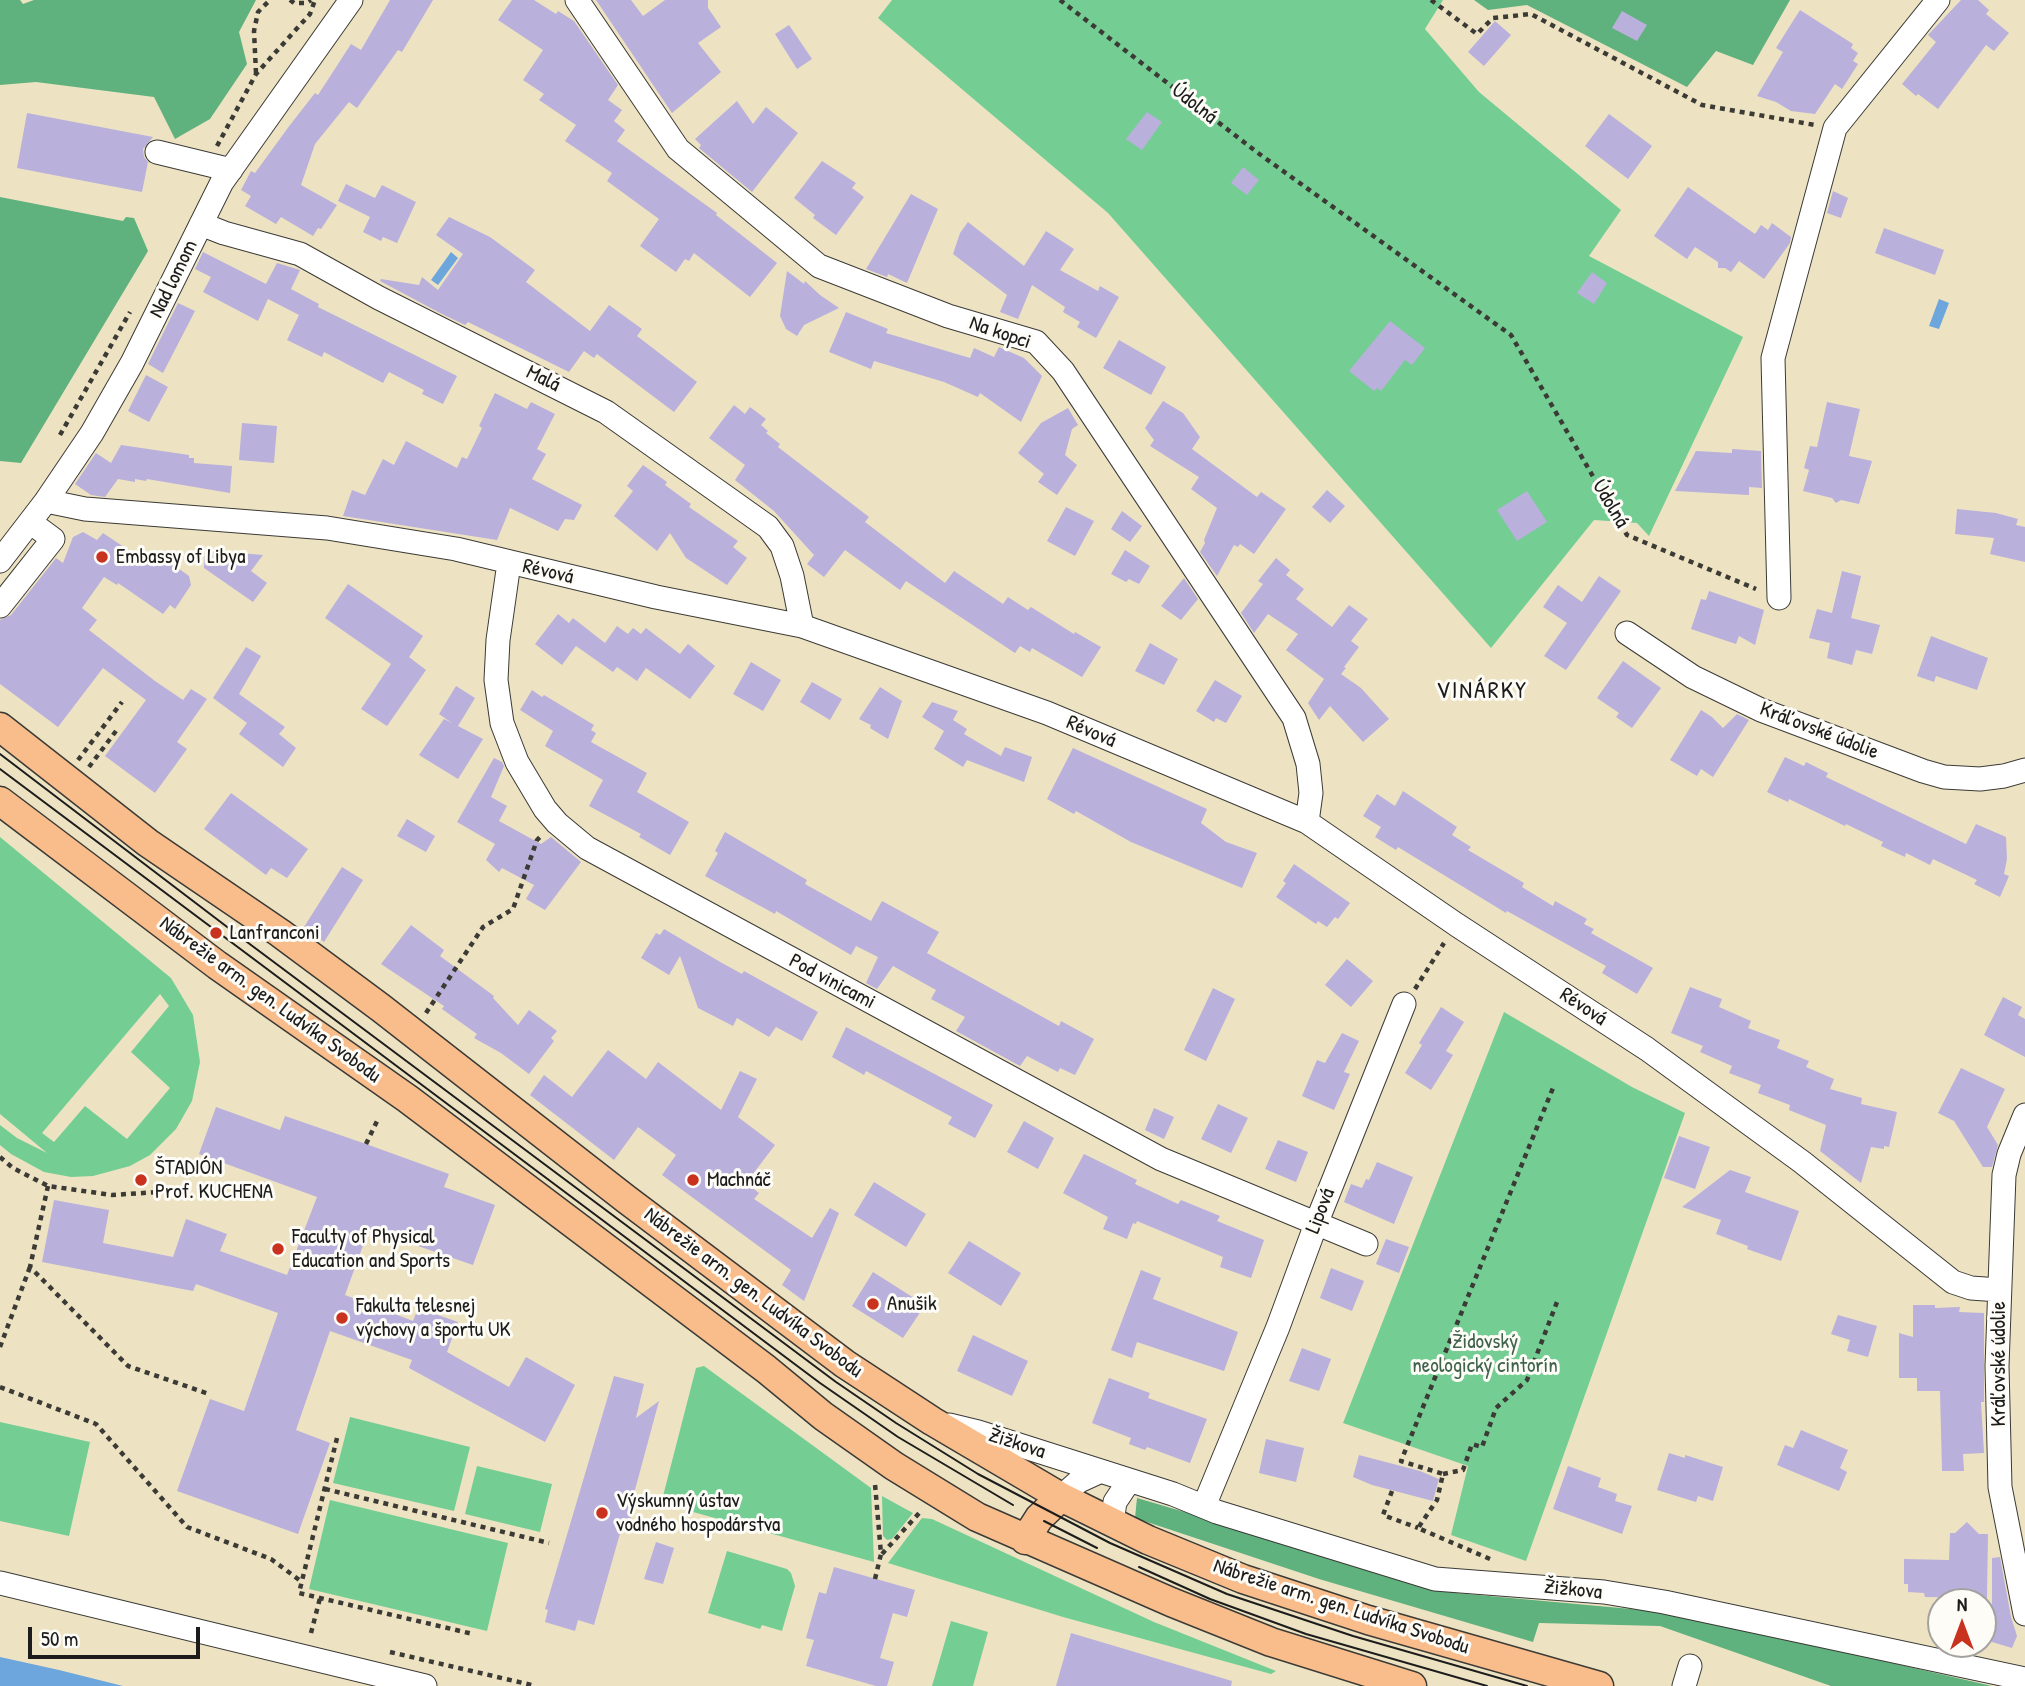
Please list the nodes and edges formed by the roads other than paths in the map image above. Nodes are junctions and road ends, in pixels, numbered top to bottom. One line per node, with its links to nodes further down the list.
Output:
1 (351, 0): 5 (street, Nad lomom)
2 (577, 0): 18 (street, Na kopci)
3 (1938, 0): 11 (street)
4 (157, 152): 5 (street)
5 (231, 170): 6 (street, Nad lomom)
6 (201, 224): 7 (street, Nad lomom); 13 (street, Malá)
7 (46, 501): 8 (street, Nad lomom); 10 (street, Révová)
8 (30, 522): 9 (street, Nad lomom); 12 (street)
9 (0, 561)
10 (509, 563): 13 (street, Révová); 21 (street, Pod vinicami)
11 (1779, 598)
12 (0, 606)
13 (802, 626): 18 (street, Révová)
14 (1627, 633): 16 (street, Kráľovské údolie)
15 (0, 727): 24 (main road, Nábrežie arm. gen. Ludvíka Svobodu)
16 (2025, 770)
17 (0, 801): 31 (main road, Nábrežie arm. gen. Ludvíka Svobodu)
18 (1307, 822): 23 (street, Révová)
19 (1405, 1004): 21 (street, Lipová)
20 (2025, 1115): 23 (street, Kráľovské údolie)
21 (1316, 1224): 22 (street, Pod vinicami); 29 (street, Lipová)
22 (1366, 1244)
23 (1999, 1290): 33 (street, Kráľovské údolie)
24 (932, 1421): 25 (street, Žižkova); 28 (main road, Nábrežie arm. gen. Ludvíka Svobodu)
25 (1029, 1442): 26 (street, Žižkova); 28 (street)
26 (1101, 1471): 27 (street, Žižkova); 28 (street)
27 (1129, 1481): 29 (street, Žižkova); 30 (street)
28 (1051, 1491): 30 (main road, Nábrežie arm. gen. Ludvíka Svobodu); 31 (main road)
29 (1204, 1506): 34 (street, Žižkova)
30 (1112, 1522): 37 (main road, Nábrežie arm. gen. Ludvíka Svobodu)
31 (1025, 1539): 36 (main road, Nábrežie arm. gen. Ludvíka Svobodu)
32 (0, 1583): 35 (street)
33 (2025, 1614)
34 (2025, 1679)
35 (425, 1686)
36 (1412, 1686)
37 (1600, 1686)

